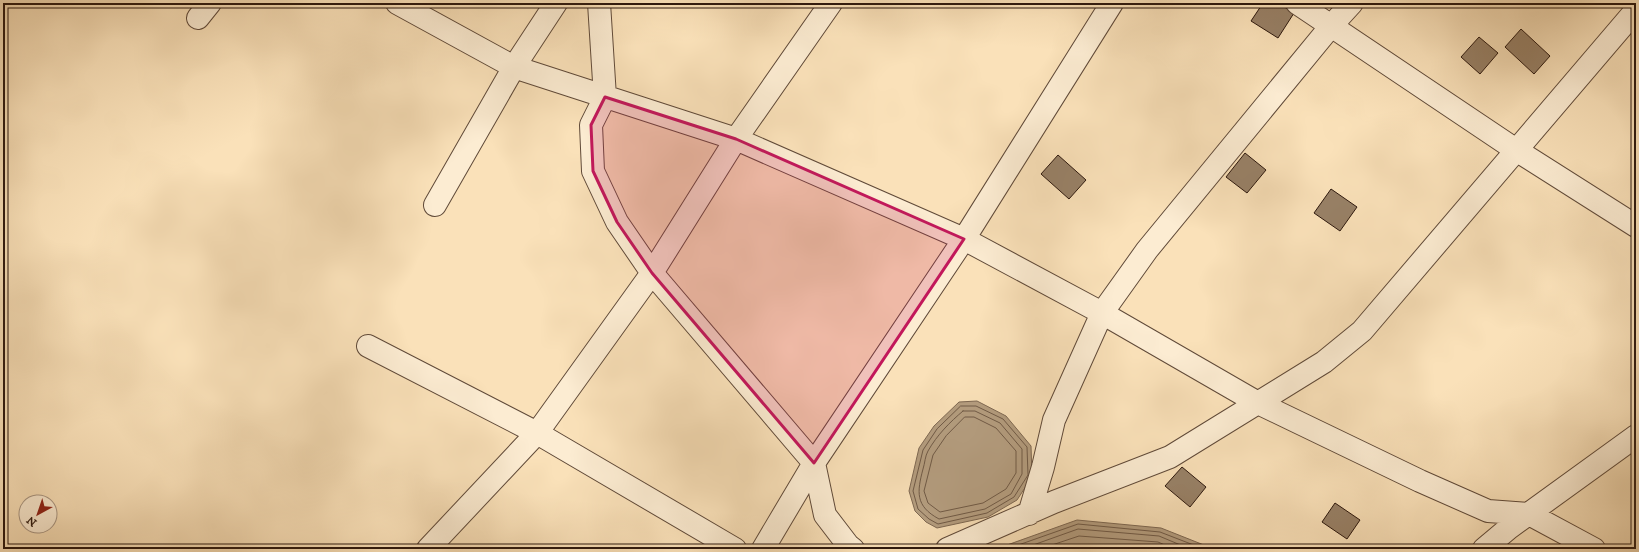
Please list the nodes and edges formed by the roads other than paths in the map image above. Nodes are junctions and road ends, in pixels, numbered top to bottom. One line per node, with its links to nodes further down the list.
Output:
1 (397, 3): 10 (street)
2 (556, 3): 10 (street)
3 (599, 3): 11 (street)
4 (832, 3): 12 (street)
5 (1112, 3): 16 (street)
6 (1297, 3): 9 (street)
7 (1352, 3): 9 (street)
8 (1636, 10): 13 (street)
9 (1331, 26): 13 (street); 18 (street)
10 (514, 67): 11 (street); 14 (street)
11 (605, 97): 12 (street); 17 (street)
12 (736, 139): 16 (street); 17 (street)
13 (1516, 150): 15 (street); 20 (street)
14 (435, 205)
15 (1636, 226)
16 (964, 239): 18 (street); 23 (street)
17 (652, 273): 21 (street); 23 (street)
18 (1102, 313): 20 (street); 24 (street)
19 (368, 346): 21 (street)
20 (1258, 403): 24 (street); 25 (street)
21 (537, 433): 26 (street); 27 (street)
22 (1636, 436): 25 (street)
23 (814, 463): 28 (street); 29 (street)
24 (1029, 514): 30 (street)
25 (1529, 514): 31 (street); 32 (street)
26 (428, 549)
27 (735, 549)
28 (763, 549)
29 (853, 549)
30 (947, 549)
31 (1484, 549)
32 (1594, 549)

